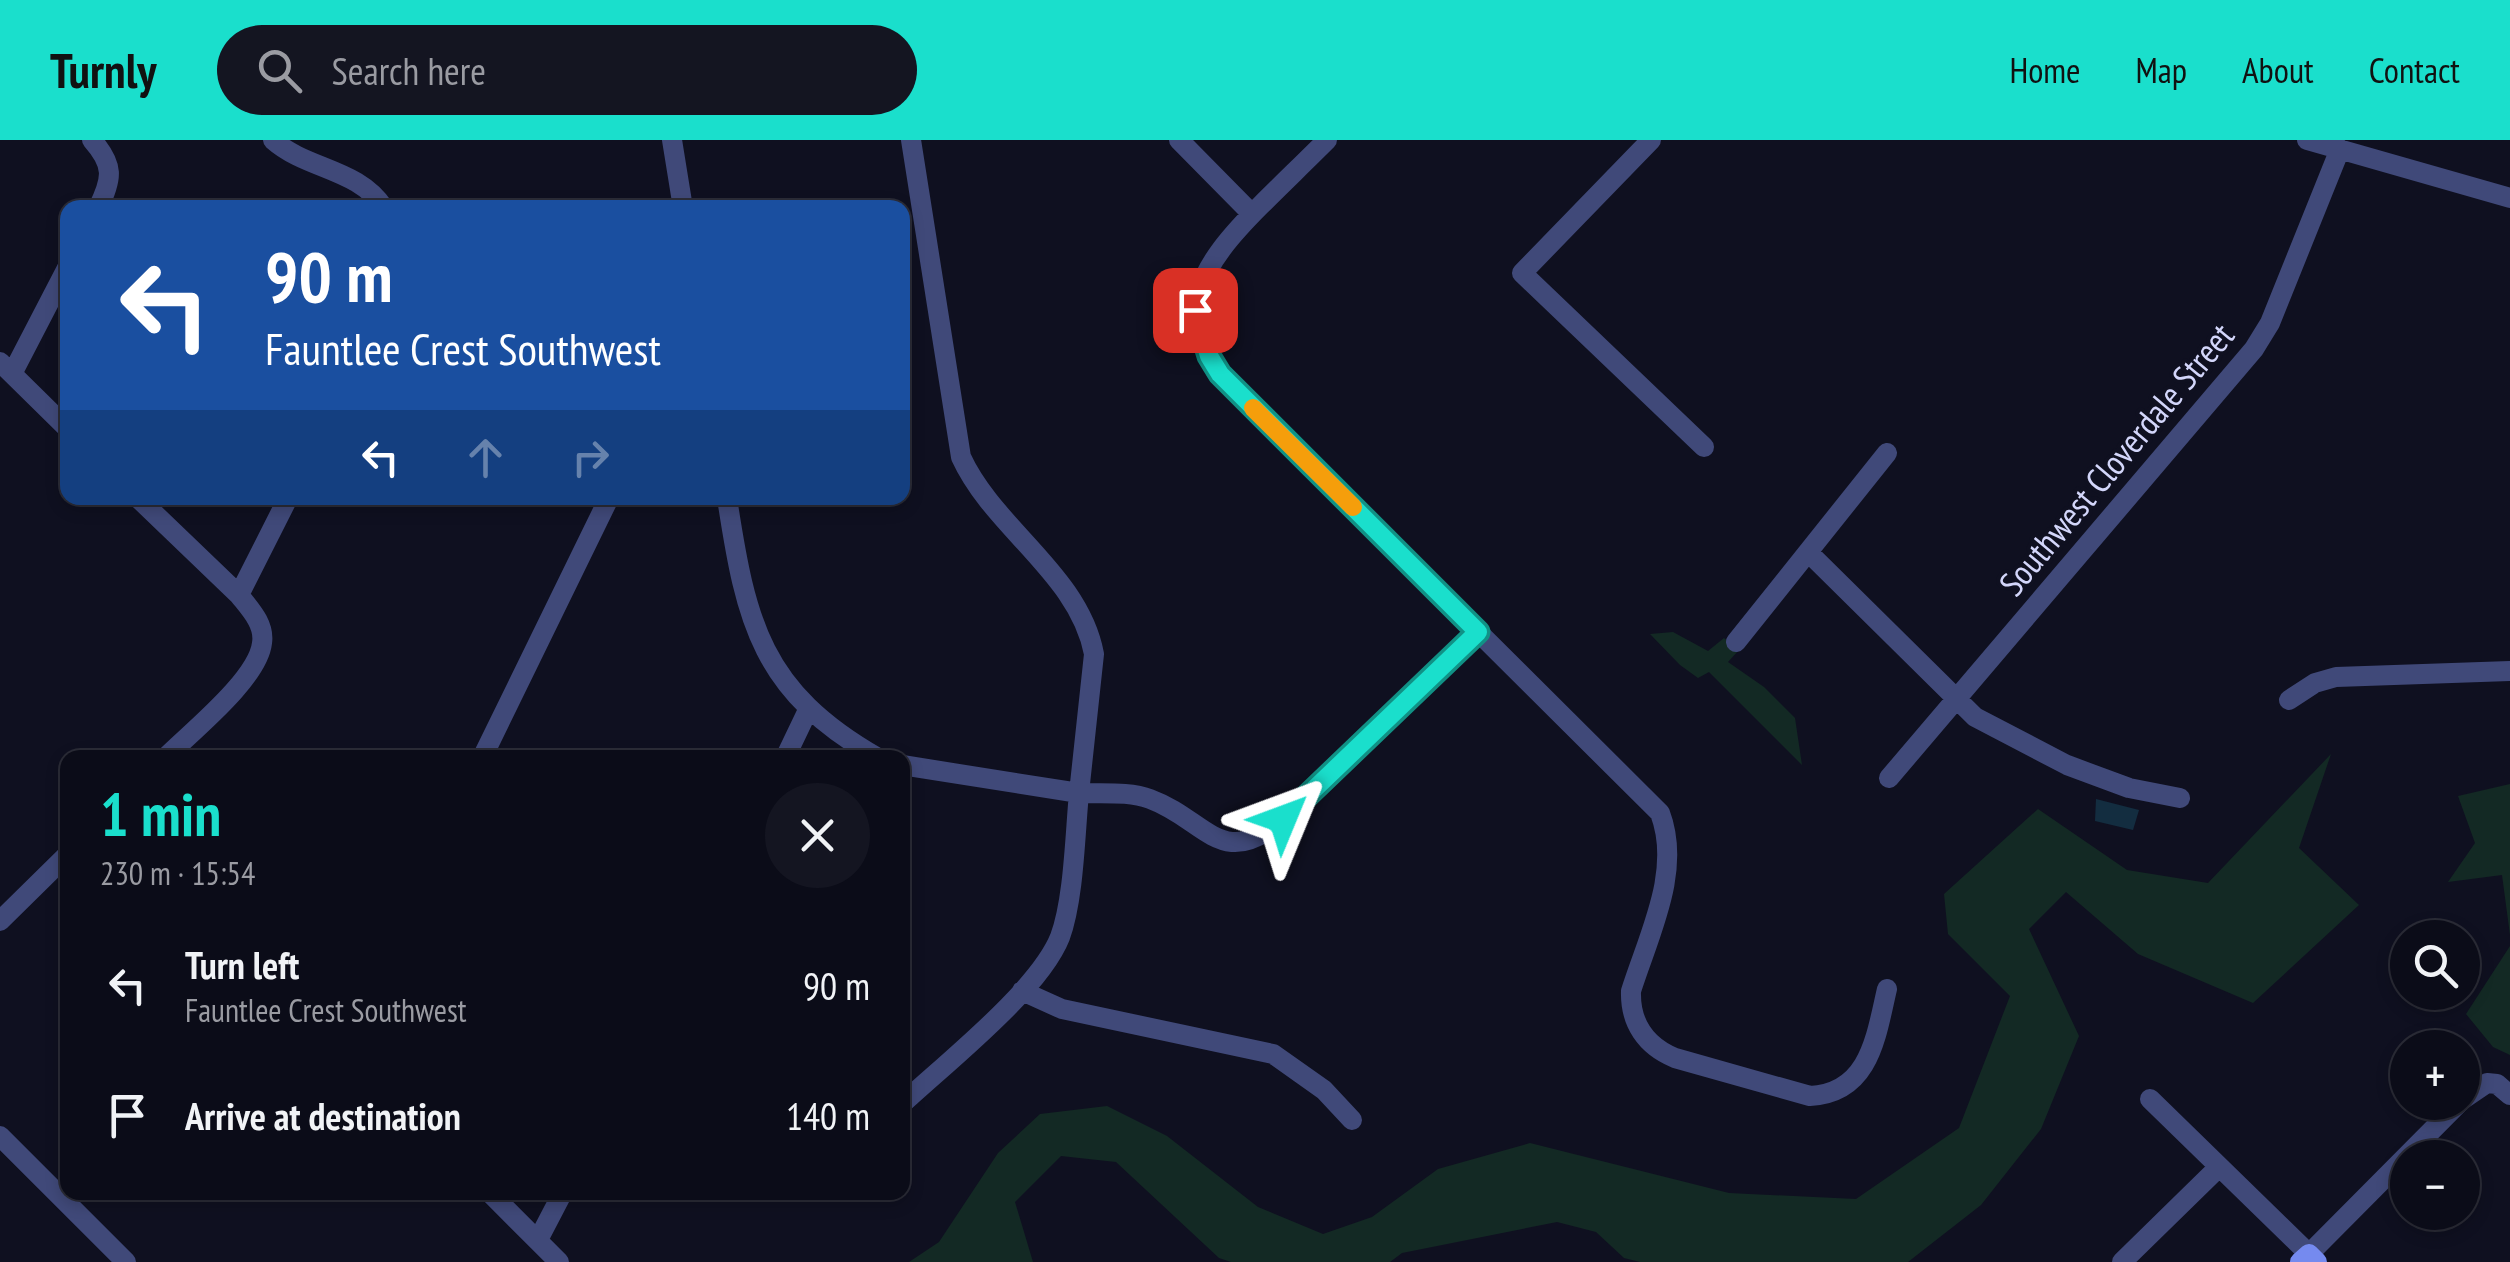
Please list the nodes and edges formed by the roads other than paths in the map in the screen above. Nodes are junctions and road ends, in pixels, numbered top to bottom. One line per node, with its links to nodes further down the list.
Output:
1 (92, 140): 11 (street)
2 (273, 140): 12 (street)
3 (672, 140): 13 (street)
4 (911, 140): 38 (street)
5 (1178, 140): 14 (street)
6 (1327, 140): 14 (street)
7 (1652, 140): 18 (street)
8 (2307, 140): 9 (street)
9 (2340, 150): 10 (street); 29 (street, Southwest Cloverdale Street)
10 (2510, 198)
11 (101, 200)
12 (377, 200)
13 (681, 200)
14 (1252, 214): 26 (street)
15 (60, 279): 16 (street)
16 (6, 368): 17 (street)
17 (60, 421)
18 (1704, 447)
19 (1886, 453): 24 (street)
20 (145, 505): 25 (street)
21 (284, 505): 25 (street)
22 (606, 505): 33 (street)
23 (728, 505): 31 (street)
24 (1808, 552): 27 (street); 29 (street)
25 (239, 595): 32 (street)
26 (1478, 632): 38 (street); 42 (street)
27 (1736, 642)
28 (2510, 671): 30 (street)
29 (1956, 698): 37 (street, Southwest Cloverdale Street); 39 (street)
30 (2289, 700)
31 (808, 710): 34 (street); 35 (street)
32 (173, 750)
33 (486, 750)
34 (789, 750)
35 (866, 750)
36 (910, 767): 38 (street)
37 (1890, 778)
38 (1079, 792): 43 (street)
39 (2180, 798)
40 (60, 862): 41 (street)
41 (0, 922)
42 (1887, 989)
43 (1022, 991): 46 (street); 48 (street)
44 (2480, 1088): 45 (street)
45 (2510, 1095)
46 (910, 1096)
47 (2150, 1099): 51 (street)
48 (1352, 1120)
49 (2443, 1120): 57 (street)
50 (0, 1136): 52 (street)
51 (2219, 1167): 57 (street); 60 (street)
52 (60, 1196)
53 (64, 1200): 58 (street)
54 (498, 1200): 56 (street)
55 (559, 1200): 56 (street)
56 (538, 1240): 59 (street)
57 (2308, 1259)
58 (126, 1262)
59 (559, 1262)
60 (2122, 1262)

